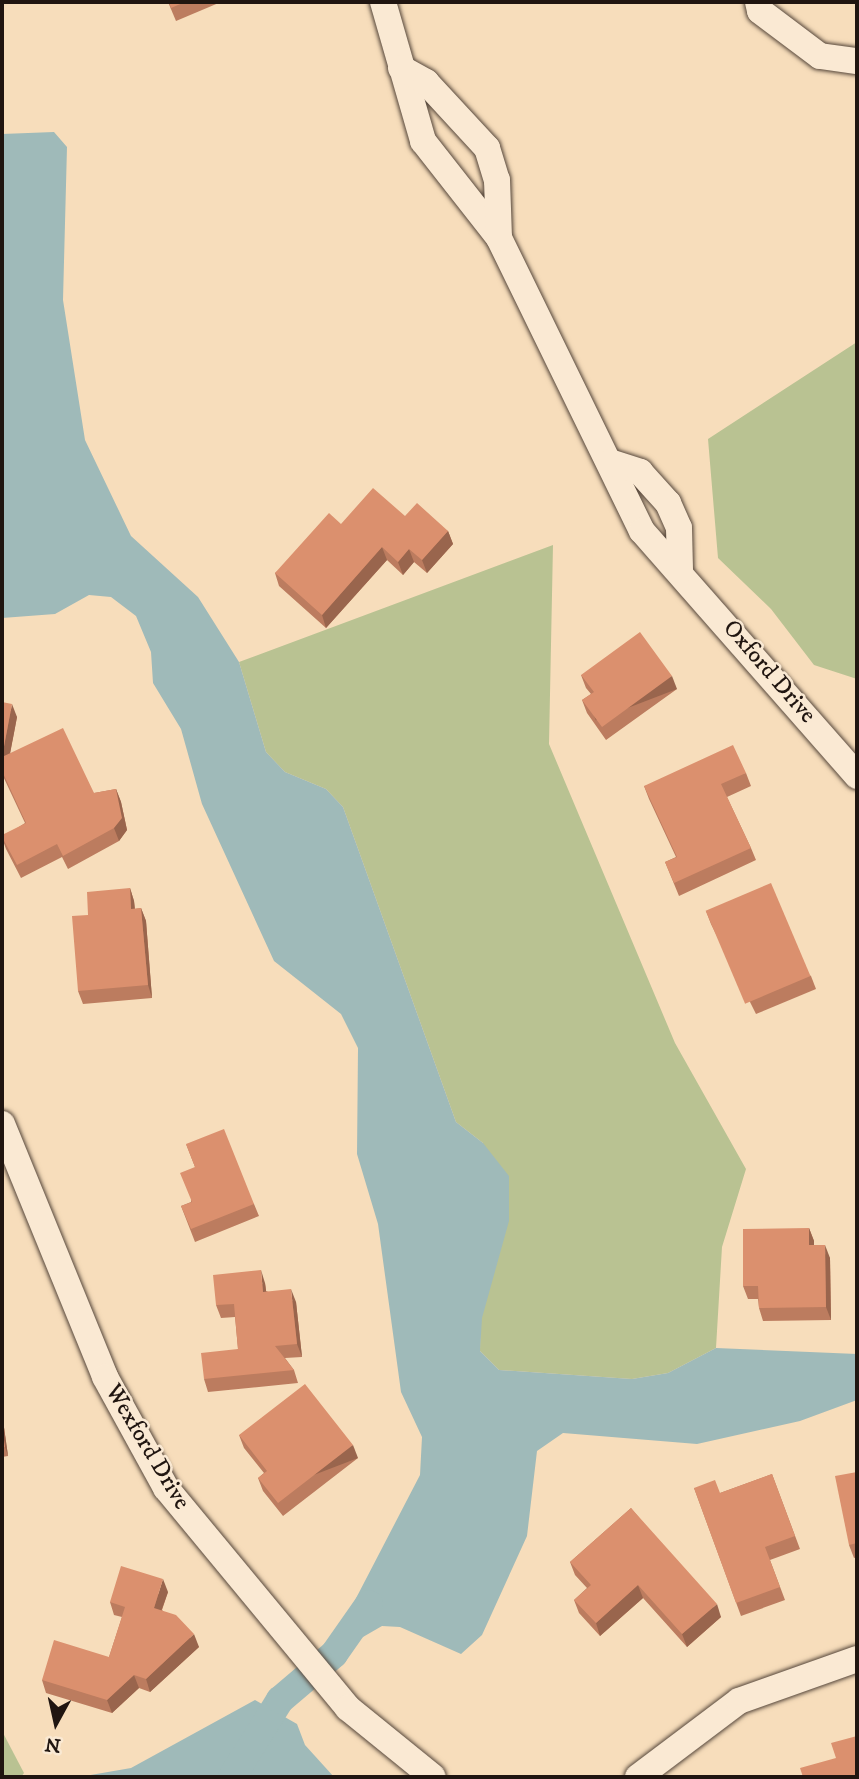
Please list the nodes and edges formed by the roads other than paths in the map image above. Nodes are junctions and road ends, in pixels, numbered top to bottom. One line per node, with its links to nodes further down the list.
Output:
1 (383, 2): 4 (street, Oxford Drive)
2 (758, 2): 3 (street)
3 (857, 61)
4 (401, 68): 5 (street, Oxford Drive); 5 (street, Oxford Drive)
5 (499, 238): 6 (street, Oxford Drive)
6 (611, 463): 7 (street, Oxford Drive); 7 (street)
7 (680, 570): 8 (street, Oxford Drive)
8 (857, 776)
9 (2, 1124): 11 (street, Wexford Drive)
10 (857, 1659): 12 (street)
11 (433, 1777)
12 (638, 1777)

